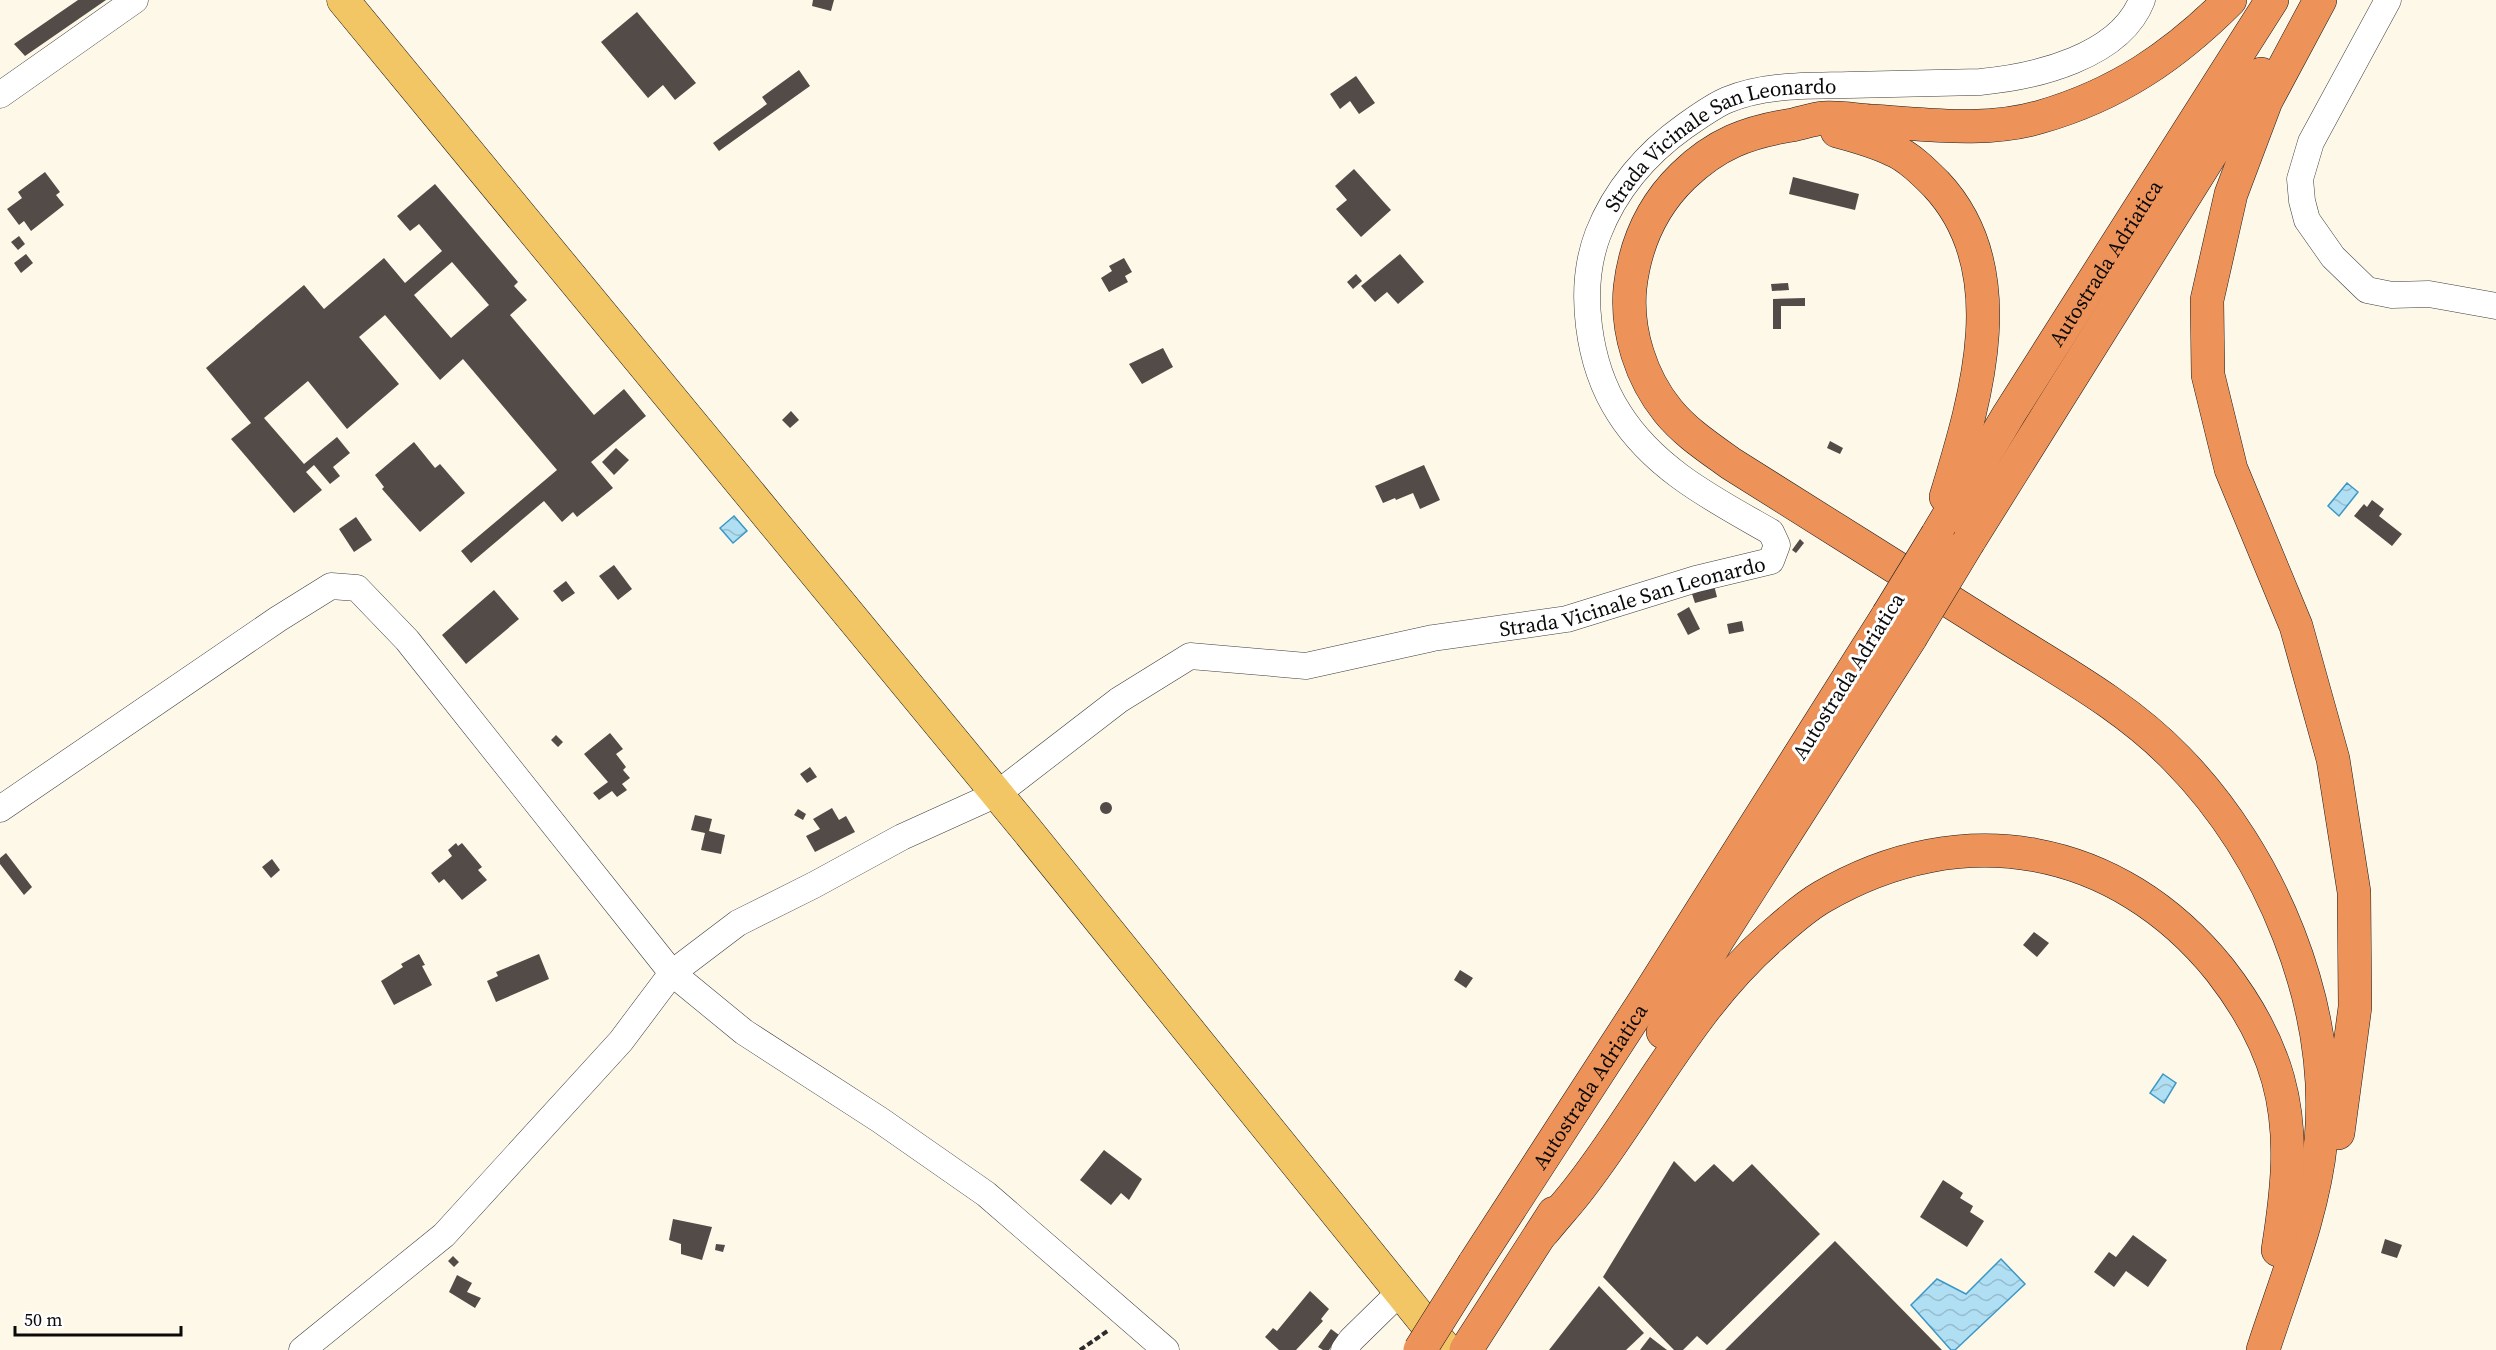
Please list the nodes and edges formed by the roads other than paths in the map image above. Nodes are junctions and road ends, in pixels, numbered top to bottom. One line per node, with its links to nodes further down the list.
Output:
1 (135, 0): 9 (street)
2 (343, 0): 14 (main road)
3 (2142, 0): 14 (street, Strada Vicinale San Leonardo)
4 (2230, 0): 10 (highway)
5 (2272, 0): 12 (highway, Autostrada Adriatica)
6 (2309, 0): 13 (highway, Autostrada Adriatica, bridge)
7 (2320, 0): 25 (highway)
8 (2388, 0): 11 (street)
9 (0, 95)
10 (1790, 125): 12 (highway); 25 (highway)
11 (2496, 306)
12 (1937, 535): 13 (highway, Autostrada Adriatica, bridge)
13 (1899, 626): 17 (highway, Autostrada Adriatica); 22 (highway, Autostrada Adriatica, bridge)
14 (997, 794): 16 (street); 18 (main road)
15 (0, 809): 16 (street)
16 (672, 973): 19 (street); 20 (street)
17 (1543, 1232): 24 (highway, Autostrada Adriatica); 25 (highway)
18 (1400, 1292): 21 (street); 23 (main road)
19 (302, 1350)
20 (1166, 1350)
21 (1344, 1350)
22 (1420, 1350)
23 (1447, 1350)
24 (1466, 1350)
25 (2263, 1350)

